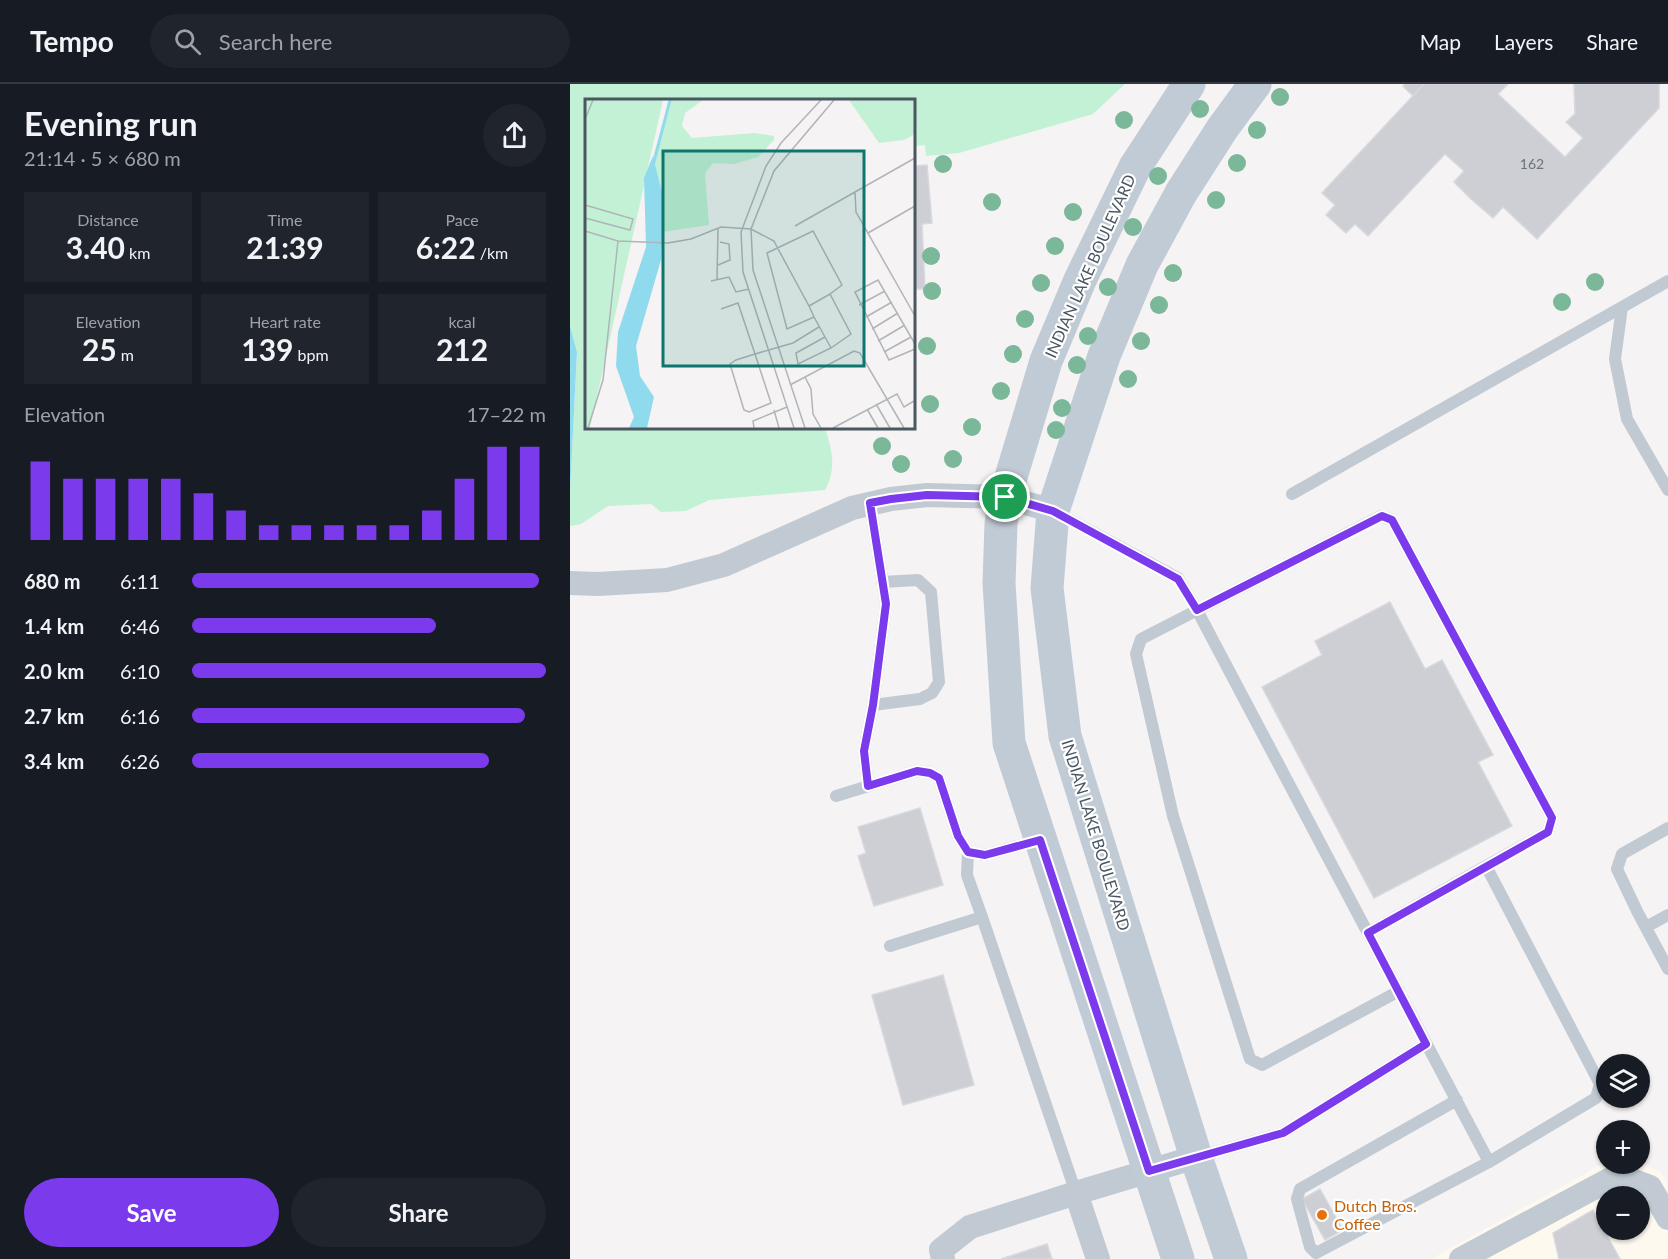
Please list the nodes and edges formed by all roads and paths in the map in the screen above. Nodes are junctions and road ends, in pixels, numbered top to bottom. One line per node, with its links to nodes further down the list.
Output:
1 (1189, 84): 7 (main road, INDIAN LAKE BOULEVARD)
2 (1255, 84): 9 (main road, INDIAN LAKE BOULEVARD)
3 (1668, 281): 4 (lane)
4 (1622, 307): 5 (lane); 6 (lane)
5 (1668, 490)
6 (1292, 494)
7 (1005, 497): 8 (street); 9 (street); 17 (main road, INDIAN LAKE BOULEVARD)
8 (870, 503): 10 (lane); 11 (street)
9 (1053, 511): 12 (lane); 29 (main road, INDIAN LAKE BOULEVARD)
10 (882, 582): 13 (lane); 13 (lane)
11 (570, 583)
12 (1197, 610): 19 (lane); 23 (lane); 26 (lane)
13 (873, 705): 14 (lane)
14 (868, 786): 15 (lane); 18 (lane)
15 (836, 796)
16 (1668, 828): 22 (lane)
17 (1040, 840): 18 (lane); 31 (main road, INDIAN LAKE BOULEVARD)
18 (968, 852): 21 (lane)
19 (1486, 866): 23 (lane); 30 (lane)
20 (1668, 915): 22 (lane)
21 (982, 917): 24 (lane); 32 (lane)
22 (1646, 927): 25 (lane)
23 (1368, 933): 26 (lane)
24 (890, 946)
25 (1668, 969)
26 (1399, 991): 27 (lane)
27 (1426, 1044): 28 (lane); 29 (lane)
28 (1457, 1100): 30 (lane); 30 (lane)
29 (1196, 1157): 31 (street); 37 (main road, INDIAN LAKE BOULEVARD)
30 (1489, 1162)
31 (1149, 1171): 32 (street); 36 (main road, INDIAN LAKE BOULEVARD)
32 (1076, 1193): 34 (street); 35 (street)
33 (1668, 1218): 38 (street)
34 (943, 1259)
35 (1098, 1259)
36 (1178, 1259)
37 (1231, 1259)
38 (1461, 1259)

